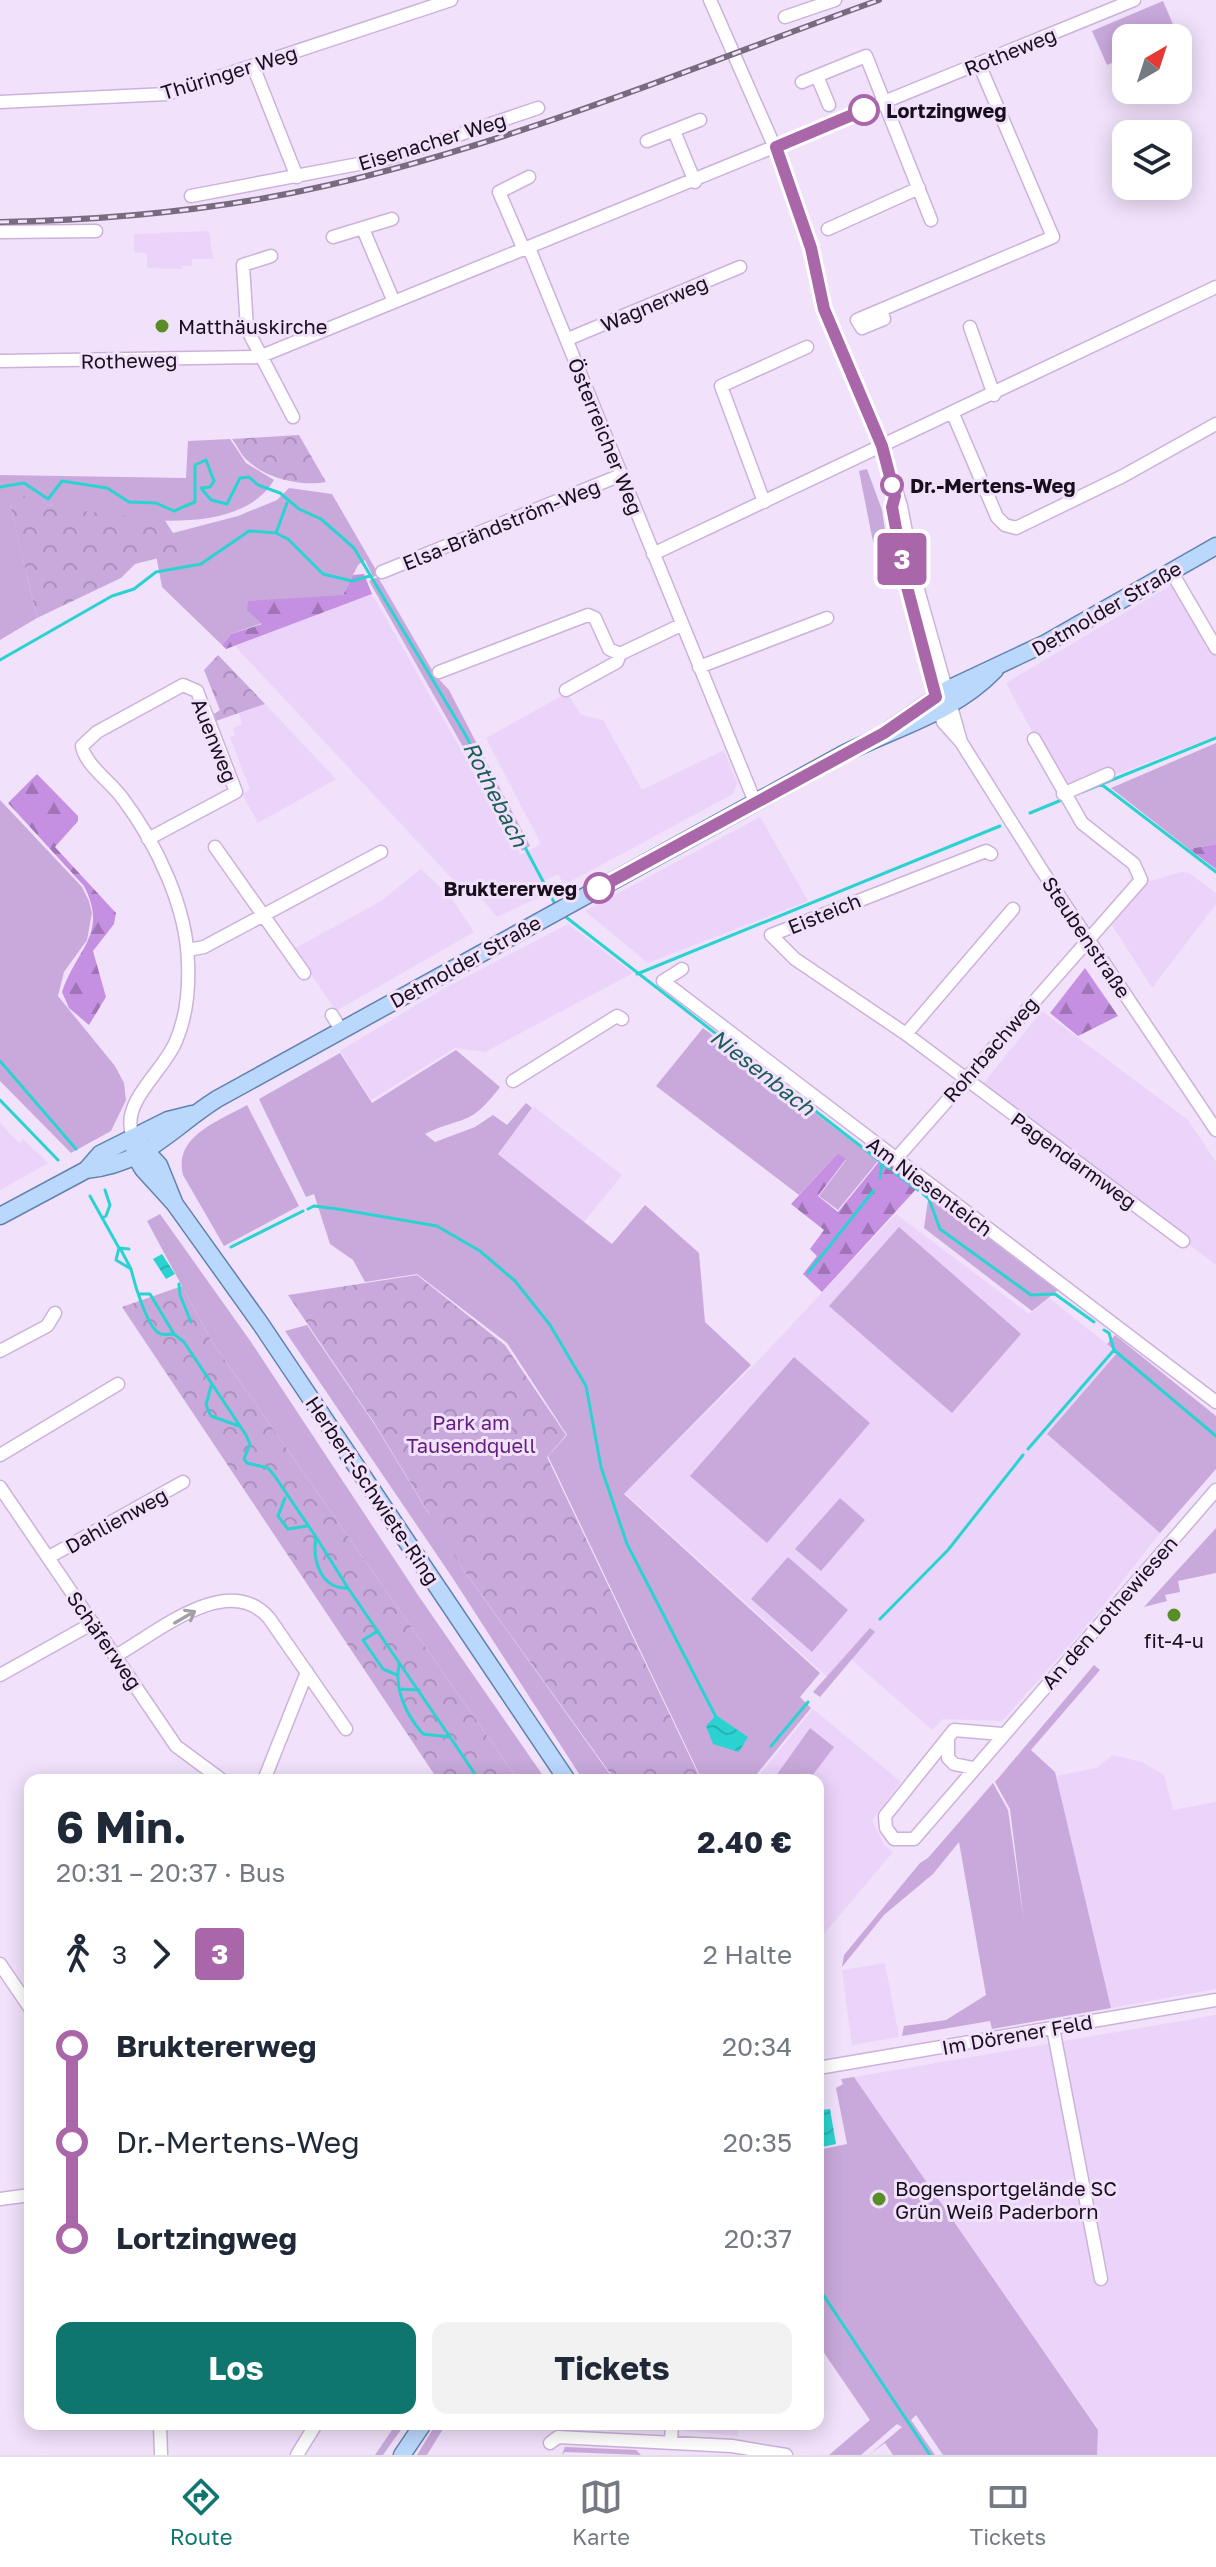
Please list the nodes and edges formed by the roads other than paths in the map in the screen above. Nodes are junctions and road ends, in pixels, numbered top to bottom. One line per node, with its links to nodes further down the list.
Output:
1 (451, 0): 7 (street, Thüringer Weg)
2 (710, 0): 19 (street, Steubenstraße)
3 (835, 0): 5 (street)
4 (1134, 0): 6 (street, Rotheweg)
5 (785, 17)
6 (979, 64): 12 (street, Rotheweg); 39 (street)
7 (253, 66): 11 (street, Thüringer Weg); 20 (street)
8 (817, 76): 9 (street); 12 (street); 13 (street)
9 (802, 82)
10 (514, 99): 15 (street, Eisenacher Weg)
11 (0, 102)
12 (885, 102): 19 (street, Rotheweg); 24 (street)
13 (829, 105)
14 (538, 108): 15 (street, Eisenacher Weg)
15 (520, 114): 20 (street, Eisenacher Weg)
16 (700, 120): 17 (street)
17 (674, 131): 18 (street); 23 (street)
18 (647, 141)
19 (776, 147): 23 (street, Rotheweg); 49 (street, Steubenstraße)
20 (297, 177): 25 (street, Eisenacher Weg)
21 (529, 177): 34 (street)
22 (199, 181): 25 (street)
23 (695, 182): 34 (street, Rotheweg)
24 (919, 188): 28 (street); 30 (street)
25 (205, 194): 26 (street, Eisenacher Weg)
26 (191, 196)
27 (392, 219): 29 (street)
28 (931, 220)
29 (363, 229): 33 (street); 38 (street)
30 (828, 229)
31 (96, 231): 32 (street)
32 (0, 232)
33 (333, 237)
34 (526, 249): 38 (street, Rotheweg); 41 (street, Österreicher Weg)
35 (271, 256): 43 (street)
36 (740, 267): 41 (street, Wagnerweg)
37 (1216, 287): 45 (street)
38 (394, 302): 43 (street, Rotheweg)
39 (882, 315)
40 (970, 327): 45 (street)
41 (568, 339): 50 (street, Österreicher Weg)
42 (807, 347): 51 (street)
43 (259, 357): 44 (street, Rotheweg); 47 (street)
44 (0, 361)
45 (994, 395): 46 (street)
46 (953, 414): 48 (street); 49 (street)
47 (293, 417)
48 (1214, 430)
49 (882, 446): 51 (street); 63 (street, Steubenstraße)
50 (621, 475): 53 (street, Österreicher Weg); 55 (street, Elsa-Brändström-Weg)
51 (764, 502): 53 (street)
52 (1216, 546): 54 (main road, Detmolder Straße)
53 (653, 554): 57 (street, Österreicher Weg)
54 (1171, 571): 58 (street); 63 (main road, Detmolder Straße)
55 (382, 572)
56 (827, 618): 60 (street)
57 (681, 625): 59 (street); 60 (street, Österreicher Weg)
58 (1215, 643)
59 (620, 654): 61 (street); 62 (street)
60 (699, 667): 67 (street, Österreicher Weg)
61 (439, 672)
62 (566, 690)
63 (944, 700): 67 (main road, Detmolder Straße); 76 (street, Steubenstraße)
64 (1034, 739): 66 (street)
65 (1108, 774): 66 (street)
66 (1066, 799): 76 (street, Rohrbachweg)
67 (755, 802): 82 (main road, Detmolder Straße)
68 (148, 839): 68 (street, Auenweg); 77 (street)
69 (215, 847): 73 (street)
70 (381, 852): 73 (street)
71 (991, 854): 83 (street, Eisteich)
72 (1013, 909): 74 (street)
73 (262, 915): 77 (street); 79 (street)
74 (997, 928): 75 (street); 83 (street)
75 (1008, 937)
76 (1087, 938): 84 (street, Rohrbachweg); 87 (street, Steubenstraße)
77 (188, 950): 89 (street)
78 (682, 969): 91 (street, Am Niesenteich)
79 (304, 973)
80 (332, 1015): 82 (street)
81 (622, 1019): 85 (street)
82 (341, 1030): 86 (main road, Detmolder Straße)
83 (906, 1034): 84 (street, Eisteich)
84 (965, 1077): 91 (street, Rohrbachweg); 96 (street, Pagendarmweg)
85 (513, 1081)
86 (192, 1114): 88 (main road, Detmolder Straße); 89 (main road, Detmolder Straße)
87 (1216, 1130)
88 (175, 1133): 90 (main road, Detmolder Straße); 93 (main road)
89 (133, 1137): 90 (main road, Herbert-Schwiete-Ring); 92 (main road, Detmolder Straße)
90 (141, 1152): 92 (main road, Detmolder Straße); 93 (main road, Herbert-Schwiete-Ring); 94 (main road, Herbert-Schwiete-Ring)
91 (895, 1160): 100 (street, Am Niesenteich)
92 (86, 1170): 95 (main road, Detmolder Straße)
93 (167, 1180): 94 (main road, Herbert-Schwiete-Ring)
94 (174, 1203): 116 (main road, Herbert-Schwiete-Ring)
95 (0, 1216)
96 (1183, 1241)
97 (55, 1313): 98 (street)
98 (0, 1351)
99 (118, 1384): 101 (street)
100 (1216, 1402)
101 (0, 1455)
102 (183, 1482): 105 (street, Dahlienweg)
103 (0, 1487): 105 (street, Schäferweg)
104 (1216, 1490): 112 (street, An den Lothewiesen)
105 (49, 1557): 106 (street, Schäferweg)
106 (93, 1623): 107 (street, Schäferweg); 109 (street)
107 (117, 1655): 108 (street, one-way to 108); 114 (street, Schäferweg)
108 (307, 1672): 110 (street); 115 (street)
109 (0, 1675)
110 (346, 1729)
111 (949, 1734): 112 (street); 113 (street); 113 (street, An den Lothewiesen)
112 (1002, 1734): 113 (street, An den Lothewiesen)
113 (973, 1768)
114 (214, 1774)
115 (266, 1774)
116 (563, 1774)
117 (0, 1964): 118 (street)
118 (24, 1999)
119 (1216, 2000): 120 (street, Im Dörener Feld)
120 (1053, 2028): 121 (street, Im Dörener Feld); 124 (street)
121 (824, 2067)
122 (24, 2196): 123 (street)
123 (0, 2199)
124 (1101, 2279)
125 (160, 2430): 131 (street)
126 (312, 2430): 132 (street)
127 (419, 2430): 133 (main road)
128 (672, 2430): 129 (street)
129 (671, 2442): 130 (street); 134 (street)
130 (550, 2443)
131 (161, 2455)
132 (297, 2455)
133 (402, 2455)
134 (786, 2455)

